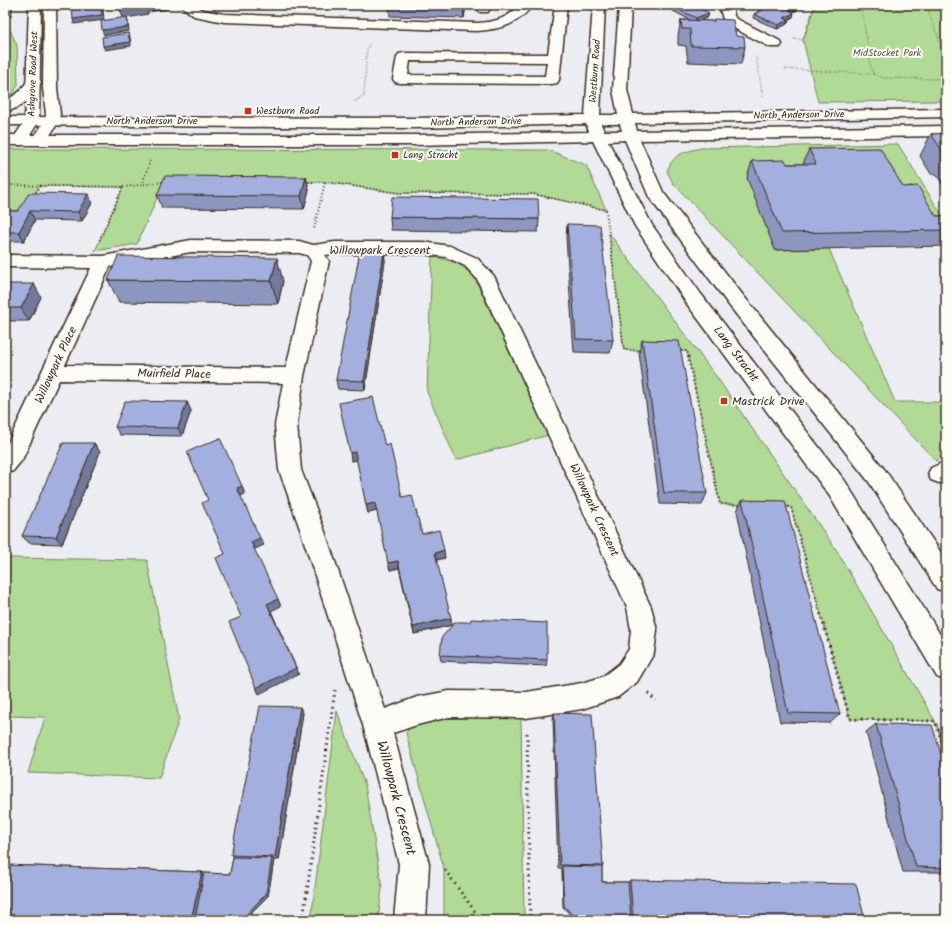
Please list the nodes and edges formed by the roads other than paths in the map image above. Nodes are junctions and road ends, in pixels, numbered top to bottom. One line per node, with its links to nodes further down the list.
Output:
1 (6, 5): 10 (main road)
2 (35, 5): 13 (main road, Ashgrove Road West)
3 (50, 5): 20 (main road, Ashgrove Road West)
4 (186, 5): 5 (main road)
5 (526, 5)
6 (561, 5): 12 (main road)
7 (599, 5): 17 (main road, Westburn Road)
8 (625, 5): 16 (main road)
9 (725, 5): 11 (main road)
10 (5, 13)
11 (775, 44)
12 (555, 58): 12 (main road)
13 (34, 82): 14 (main road); 19 (main road, Ashgrove Road West)
14 (5, 108)
15 (946, 113): 16 (main road, North Anderson Drive)
16 (625, 118): 17 (main road, North Anderson Drive); 22 (main road)
17 (592, 119): 20 (main road, North Anderson Drive); 23 (main road, Westburn Road)
18 (5, 121): 19 (main road, North Anderson Drive)
19 (32, 121): 20 (main road, North Anderson Drive); 24 (main road, Ashgrove Road West)
20 (52, 121): 25 (main road, Ashgrove Road West)
21 (946, 130): 22 (main road, North Anderson Drive)
22 (630, 135): 23 (main road, North Anderson Drive); 32 (main road)
23 (598, 136): 25 (main road, North Anderson Drive); 33 (main road, Lang Stracht)
24 (13, 140): 25 (main road, North Anderson Drive)
25 (40, 140)
26 (313, 241): 27 (main road, Willowpark Crescent); 30 (main road, Willowpark Crescent); 34 (main road, Willowpark Crescent)
27 (100, 253): 28 (main road, Willowpark Crescent); 29 (main road, Willowpark Place)
28 (5, 262)
29 (53, 372): 30 (main road, Muirfield Place); 31 (main road, Willowpark Place)
30 (294, 376): 34 (main road, Willowpark Crescent)
31 (5, 465)
32 (946, 581)
33 (946, 668)
34 (377, 725): 35 (main road, Willowpark Crescent)
35 (410, 920)

